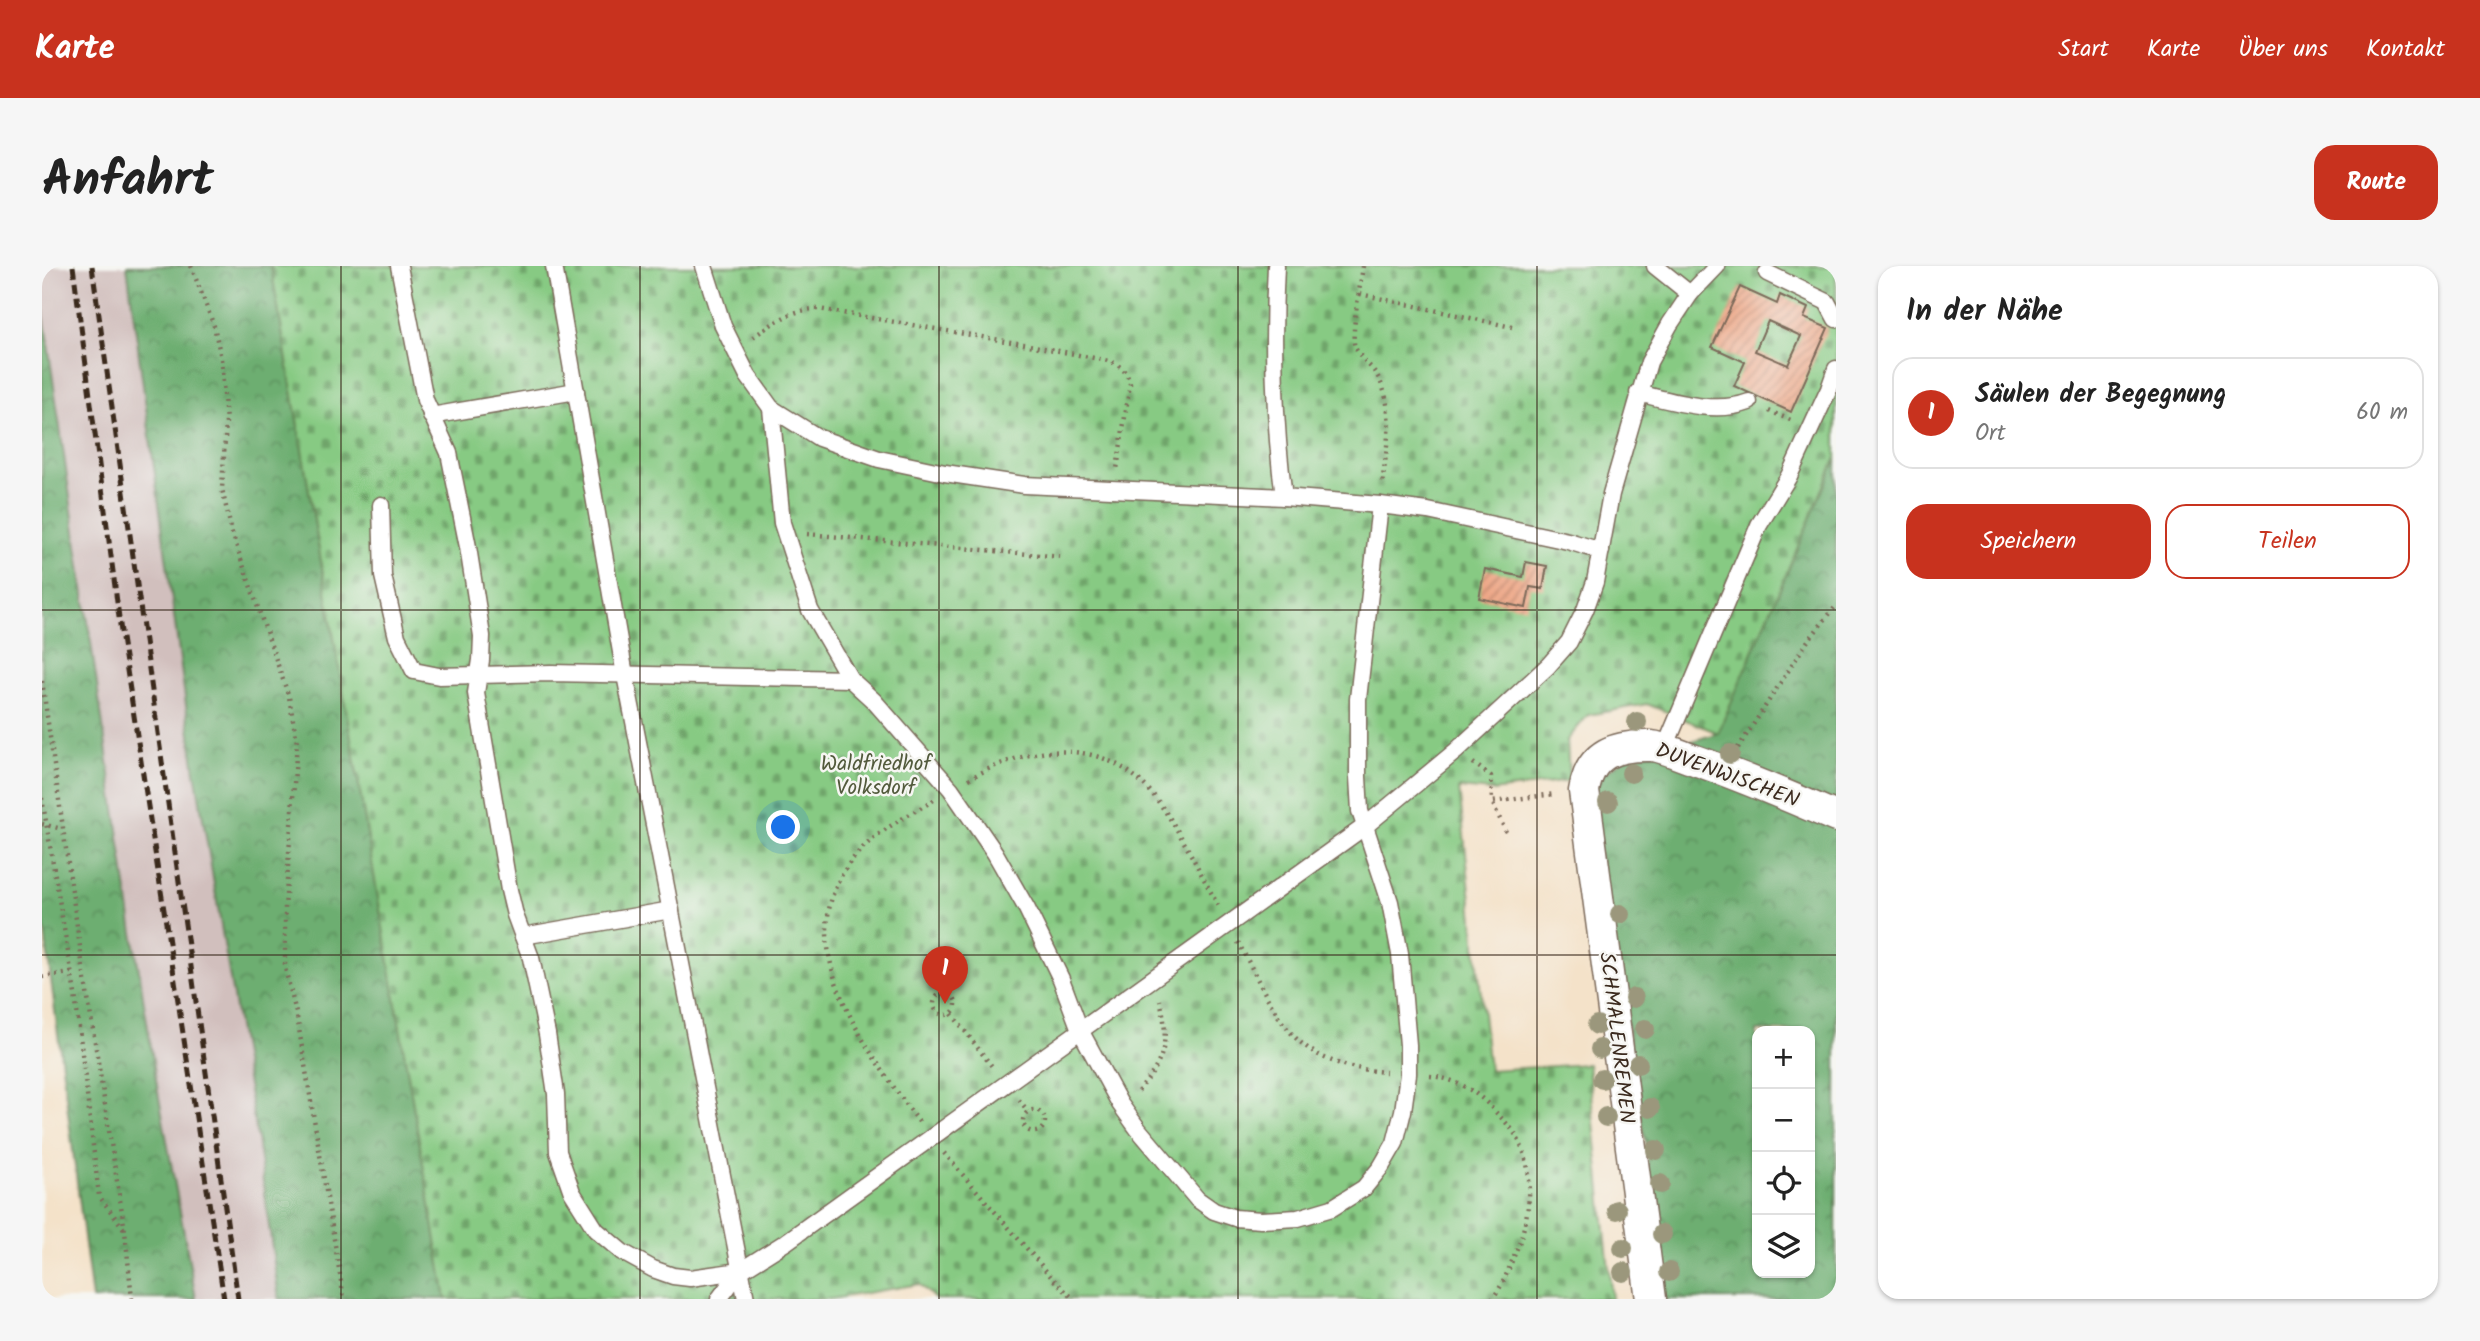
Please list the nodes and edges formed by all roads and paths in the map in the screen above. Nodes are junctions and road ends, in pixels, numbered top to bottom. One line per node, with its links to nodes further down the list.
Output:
1 (191, 266): 58 (path)
2 (399, 266): 21 (lane)
3 (554, 266): 16 (lane)
4 (704, 266): 14 (lane)
5 (1276, 266): 23 (lane)
6 (1363, 266): 10 (path)
7 (1655, 266): 11 (lane)
8 (1717, 266): 11 (lane)
9 (1767, 273): 12 (lane)
10 (1360, 294): 13 (path); 25 (path)
11 (1690, 294): 17 (lane)
12 (1835, 311)
13 (1512, 327)
14 (735, 350): 19 (lane); 22 (path)
15 (1836, 369): 34 (lane)
16 (576, 391): 21 (lane); 30 (lane)
17 (1638, 393): 18 (lane); 27 (lane)
18 (1749, 402): 20 (path)
19 (771, 408): 22 (lane); 26 (lane)
20 (1800, 412)
21 (432, 416): 31 (lane)
22 (1113, 490): 23 (lane)
23 (1284, 497): 25 (lane)
24 (382, 505): 31 (lane)
25 (1380, 505): 27 (lane); 42 (lane)
26 (785, 532): 28 (path); 32 (lane)
27 (1601, 551): 35 (lane)
28 (1062, 557)
29 (1836, 606): 36 (path)
30 (625, 675): 31 (lane); 32 (lane); 45 (lane)
31 (478, 676): 46 (lane)
32 (850, 679): 51 (lane)
33 (42, 681): 43 (path)
34 (1664, 750): 36 (street, DUVENWISCHEN); 37 (street, DUVENWISCHEN)
35 (1456, 751): 39 (path); 42 (lane)
36 (1731, 773): 40 (street, DUVENWISCHEN)
37 (1585, 783): 39 (path); 61 (street, SCHMALENREMEN)
38 (42, 798): 41 (path)
39 (1492, 802): 44 (path)
40 (1836, 817)
41 (44, 824): 43 (path); 47 (path)
42 (1364, 827): 49 (lane); 53 (lane)
43 (62, 829): 55 (path)
44 (1506, 832)
45 (671, 910): 46 (lane); 56 (lane)
46 (523, 936): 56 (lane)
47 (71, 973): 48 (path); 55 (path)
48 (42, 978)
49 (1150, 980): 51 (lane); 53 (path)
50 (952, 1014): 50 (path); 52 (path)
51 (1080, 1030): 52 (lane); 53 (lane)
52 (1005, 1083): 54 (path); 56 (lane)
53 (1120, 1104)
54 (1028, 1111): 54 (path)
55 (125, 1231): 57 (path)
56 (740, 1271): 59 (lane); 60 (lane)
57 (132, 1299)
58 (344, 1299)
59 (719, 1299)
60 (746, 1299)
61 (1651, 1299)

